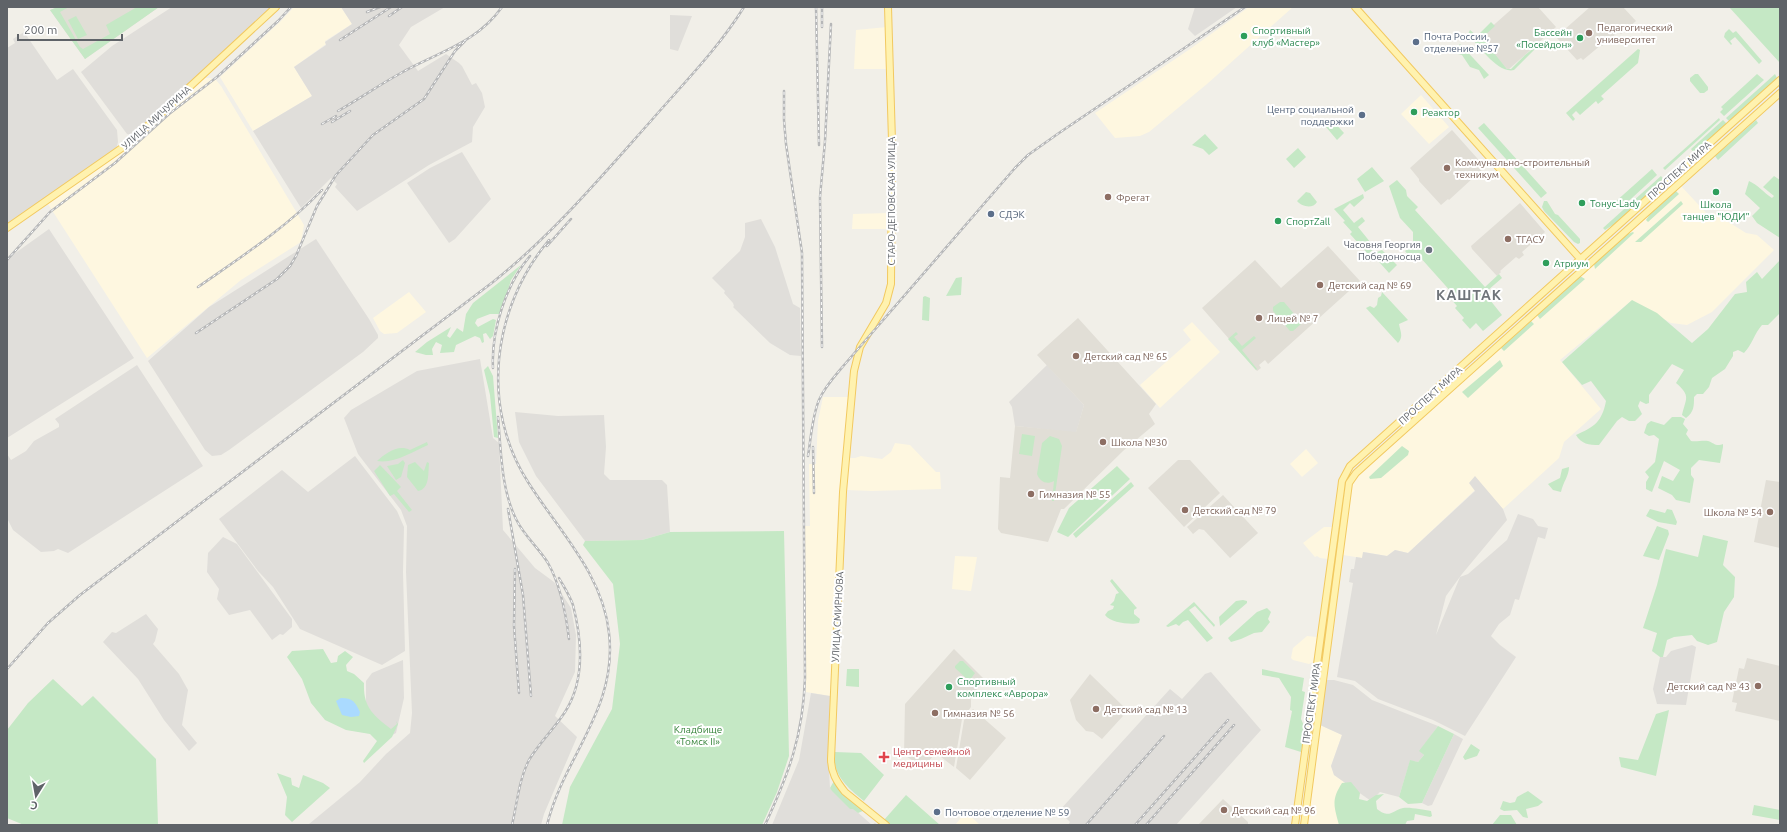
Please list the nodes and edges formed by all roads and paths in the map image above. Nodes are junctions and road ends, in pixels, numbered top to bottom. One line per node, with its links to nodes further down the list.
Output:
1 (276, 7): 10 (main road, УЛИЦА МИЧУРИНА)
2 (888, 7): 18 (main road, СТАРО-ДЕПОВСКАЯ УЛИЦА)
3 (1355, 7): 11 (main road)
4 (1780, 80): 6 (main road, ПРОСПЕКТ МИРА)
5 (1780, 93): 7 (main road, ПРОСПЕКТ МИРА)
6 (1730, 124): 7 (main road); 8 (main road, ПРОСПЕКТ МИРА)
7 (1736, 132): 9 (main road, ПРОСПЕКТ МИРА)
8 (1670, 178): 9 (main road); 11 (main road, ПРОСПЕКТ МИРА)
9 (1677, 185): 12 (main road, ПРОСПЕКТ МИРА)
10 (7, 228)
11 (1580, 259): 12 (main road); 13 (main road, ПРОСПЕКТ МИРА)
12 (1587, 266): 14 (main road, ПРОСПЕКТ МИРА)
13 (1533, 302): 14 (main road); 15 (main road, ПРОСПЕКТ МИРА)
14 (1539, 309): 16 (main road, ПРОСПЕКТ МИРА)
15 (1505, 327): 16 (main road); 17 (main road, ПРОСПЕКТ МИРА)
16 (1511, 334): 19 (main road, ПРОСПЕКТ МИРА)
17 (1444, 382): 19 (main road); 20 (main road, ПРОСПЕКТ МИРА)
18 (853, 386): 28 (main road, УЛИЦА СМИРНОВА)
19 (1450, 389): 21 (main road, ПРОСПЕКТ МИРА)
20 (1388, 433): 21 (main road); 22 (main road, ПРОСПЕКТ МИРА)
21 (1393, 439): 23 (main road, ПРОСПЕКТ МИРА)
22 (1333, 545): 23 (main road); 24 (main road, ПРОСПЕКТ МИРА)
23 (1341, 546): 25 (main road, ПРОСПЕКТ МИРА)
24 (1330, 565): 25 (main road); 26 (main road, ПРОСПЕКТ МИРА)
25 (1338, 566): 27 (main road, ПРОСПЕКТ МИРА)
26 (1302, 773): 27 (main road); 29 (main road, ПРОСПЕКТ МИРА)
27 (1311, 774): 30 (main road, ПРОСПЕКТ МИРА)
28 (886, 825)
29 (1295, 825)
30 (1304, 825)

